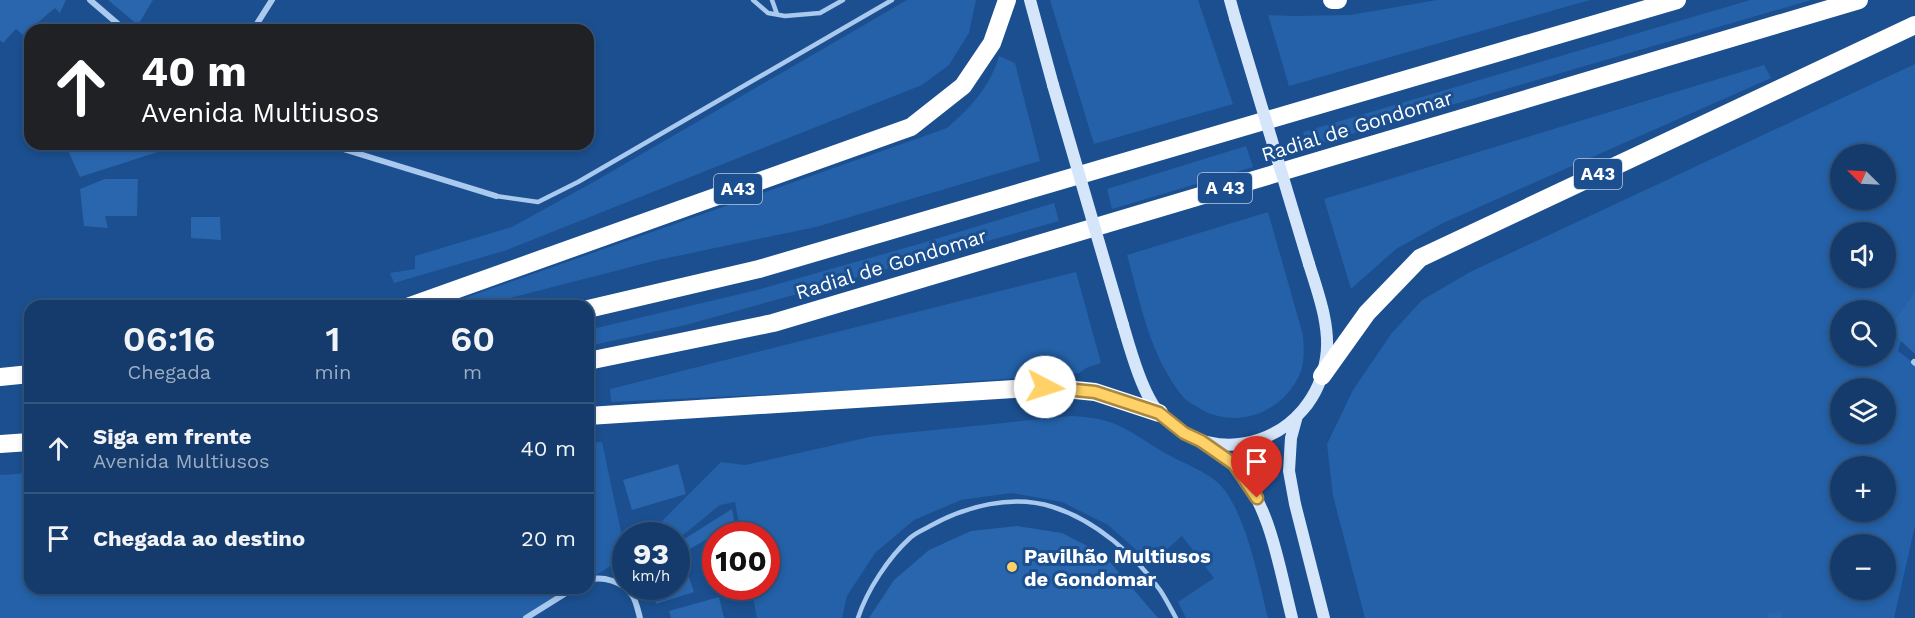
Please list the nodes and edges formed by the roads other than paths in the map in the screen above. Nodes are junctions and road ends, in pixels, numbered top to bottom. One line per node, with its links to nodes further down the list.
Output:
1 (90, 0): 15 (street)
2 (272, 0): 16 (street)
3 (753, 0): 14 (lane)
4 (772, 0): 14 (lane)
5 (843, 0): 14 (lane)
6 (892, 0): 19 (lane)
7 (1007, 0): 20 (highway, A43)
8 (1030, 0): 26 (main road, bridge)
9 (1230, 0): 25 (main road, bridge)
10 (1332, 0): 11 (highway)
11 (1338, 0)
12 (1677, 0): 21 (highway, Radial de Gondomar)
13 (1858, 0): 22 (highway, Radial de Gondomar / A 43)
14 (777, 15)
15 (118, 24)
16 (257, 24)
17 (1915, 25): 25 (highway, A43)
18 (346, 150): 19 (street)
19 (496, 196)
20 (427, 300)
21 (594, 308)
22 (594, 360)
23 (24, 374): 24 (highway)
24 (0, 376)
25 (1322, 376): 28 (main road)
26 (1159, 413): 27 (highway); 29 (main road)
27 (594, 416)
28 (1297, 416): 29 (main road); 39 (main road)
29 (1201, 441): 38 (main road)
30 (24, 442): 31 (highway)
31 (0, 444)
32 (594, 579): 35 (street)
33 (564, 594): 34 (street)
34 (526, 618)
35 (640, 618)
36 (858, 618): 37 (lane)
37 (1176, 618)
38 (1292, 618)
39 (1324, 618)

